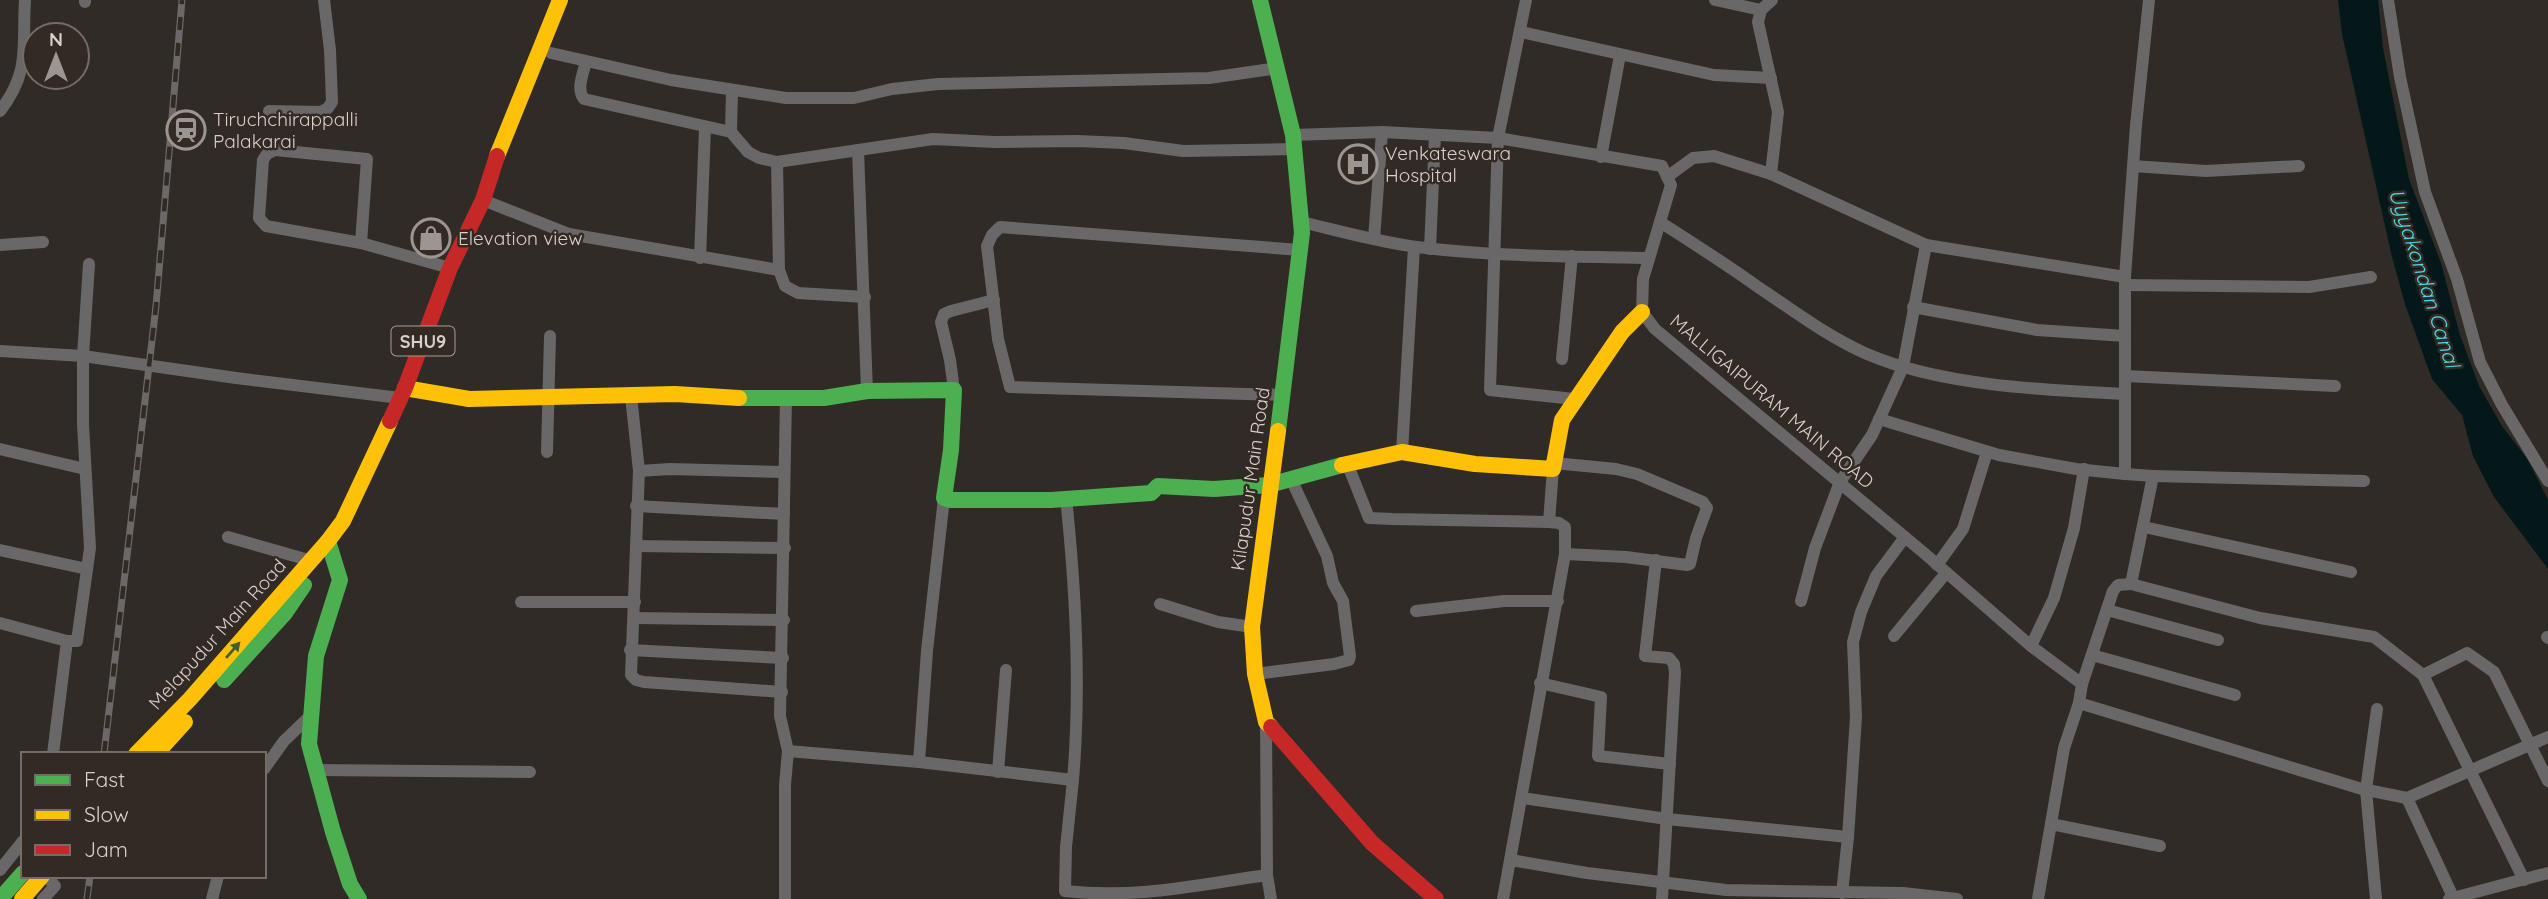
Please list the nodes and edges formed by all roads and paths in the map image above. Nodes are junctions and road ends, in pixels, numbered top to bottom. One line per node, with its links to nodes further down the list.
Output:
1 (25, 0): 19 (street)
2 (324, 0): 20 (street)
3 (560, 0): 34 (street, Melapudur Main Road / SHU9)
4 (1260, 0): 16 (street, Kilapudur Main Road)
5 (1526, 0): 12 (street)
6 (1715, 0): 10 (street)
7 (1772, 0): 11 (street)
8 (2149, 0): 30 (street)
9 (2388, 0): 90 (street)
10 (1747, 3): 11 (street)
11 (1761, 10): 17 (street)
12 (1521, 32): 14 (street); 25 (street)
13 (551, 53): 15 (street)
14 (1620, 55): 17 (street); 28 (street)
15 (586, 62): 18 (street); 21 (street)
16 (1278, 68): 18 (street); 26 (street, Kilapudur Main Road)
17 (1771, 78): 32 (street)
18 (732, 90): 22 (street)
19 (0, 111)
20 (269, 111)
21 (705, 128): 22 (street); 47 (street)
22 (731, 132): 29 (street)
23 (1382, 132): 24 (street); 26 (street); 37 (street)
24 (1435, 135): 25 (street); 43 (street)
25 (1498, 138): 28 (street); 45 (street)
26 (1293, 142): 27 (street); 35 (street, Kilapudur Main Road)
27 (858, 149): 29 (street); 54 (street)
28 (1601, 157): 33 (street)
29 (777, 162): 51 (street)
30 (2133, 166): 31 (street); 53 (street)
31 (2299, 166)
32 (1771, 174): 33 (street); 41 (street)
33 (1667, 177): 36 (street, MALLIGAIPURAM MAIN ROAD)
34 (483, 200): 47 (street); 50 (street, Melapudur Main Road / SHU9)
35 (1301, 222): 37 (street); 44 (street, Kilapudur Main Road)
36 (1660, 222): 48 (street, MALLIGAIPURAM MAIN ROAD); 63 (street)
37 (1374, 239): 42 (street)
38 (43, 242): 40 (street)
39 (361, 243): 39 (street); 50 (street)
40 (0, 245)
41 (1926, 245): 53 (street); 56 (street)
42 (1414, 247): 43 (street); 78 (street)
43 (1430, 249): 45 (street)
44 (1300, 250): 55 (street); 70 (street, Kilapudur Main Road)
45 (1493, 253): 46 (street); 74 (street)
46 (1572, 256): 48 (street); 62 (street)
47 (700, 258): 51 (street)
48 (1649, 258): 57 (street, MALLIGAIPURAM MAIN ROAD)
49 (89, 264): 61 (street)
50 (450, 268): 68 (street, Melapudur Main Road / SHU9)
51 (779, 270): 54 (street)
52 (2371, 278): 53 (street)
53 (2125, 281): 59 (street)
54 (865, 297): 67 (street)
55 (994, 300): 66 (street); 70 (street)
56 (1913, 307): 59 (street); 63 (street)
57 (1643, 312): 74 (street); 91 (street, MALLIGAIPURAM MAIN ROAD)
58 (550, 335): 72 (street)
59 (2125, 336): 64 (street)
60 (0, 351): 61 (street)
61 (83, 356): 68 (street); 82 (street)
62 (1562, 359)
63 (1903, 367): 69 (street); 75 (street)
64 (2125, 376): 65 (street); 69 (street)
65 (2335, 386)
66 (954, 390): 67 (street); 93 (street)
67 (867, 391): 73 (street)
68 (402, 393): 72 (street); 101 (street, Melapudur Main Road / SHU9)
69 (2125, 394): 86 (street)
70 (1283, 395): 92 (street, Kilapudur Main Road)
71 (631, 396): 72 (street); 73 (street); 84 (street)
72 (550, 397): 77 (street)
73 (786, 398): 85 (street)
74 (1574, 399): 81 (street)
75 (1880, 419): 79 (street); 91 (street)
76 (0, 449): 82 (street)
77 (547, 452)
78 (1402, 452): 80 (street); 81 (street)
79 (1987, 452): 83 (street); 109 (street)
80 (1347, 463): 88 (street); 97 (street)
81 (1553, 466): 97 (street); 106 (street)
82 (85, 469): 108 (street)
83 (2084, 469): 86 (street); 126 (street)
84 (639, 471): 85 (street); 95 (street)
85 (783, 472): 96 (street)
86 (2125, 474): 87 (street)
87 (2153, 476): 89 (street); 98 (street)
88 (1291, 479): 92 (street); 131 (street)
89 (2364, 481)
90 (2548, 481)
91 (1840, 482): 100 (street, MALLIGAIPURAM MAIN ROAD); 113 (street)
92 (1269, 485): 94 (street); 122 (street, Kilapudur Main Road)
93 (944, 498): 94 (street); 147 (street)
94 (1066, 498): 154 (street)
95 (636, 506): 96 (street); 102 (street)
96 (784, 514): 103 (street)
97 (1549, 522): 105 (street)
98 (2144, 527): 110 (street); 111 (street)
99 (228, 537): 107 (street)
100 (1905, 537): 109 (street, MALLIGAIPURAM MAIN ROAD); 161 (street)
101 (328, 541): 107 (street, Melapudur Main Road / SHU9); 139 (street); 146 (street, Melapudur Main Road / SHU9)
102 (636, 546): 103 (street); 115 (street)
103 (785, 548): 120 (street)
104 (0, 550): 108 (street)
105 (1566, 554): 106 (street); 112 (street)
106 (1656, 560): 148 (street)
107 (312, 561): 145 (street, Melapudur Main Road / SHU9, one-way to 107)
108 (87, 569): 124 (street)
109 (1941, 569): 123 (street); 126 (street, MALLIGAIPURAM MAIN ROAD)
110 (2351, 572)
111 (2131, 584): 117 (street); 132 (street)
112 (1558, 601): 118 (street); 133 (street)
113 (1801, 601)
114 (521, 602): 115 (street)
115 (635, 602): 119 (street)
116 (1160, 604): 122 (street)
117 (2107, 610): 125 (street); 128 (street)
118 (1416, 611)
119 (635, 618): 120 (street); 127 (street)
120 (784, 620): 129 (street)
121 (0, 623): 124 (street)
122 (1252, 626): 131 (street, Kilapudur Main Road)
123 (1894, 636)
124 (67, 640): 144 (street)
125 (2218, 640)
126 (2031, 646): 134 (street, MALLIGAIPURAM MAIN ROAD)
127 (630, 650): 129 (street); 135 (street)
128 (2092, 655): 134 (street); 136 (street)
129 (783, 658): 135 (street)
130 (1006, 670): 152 (street)
131 (1255, 674): 140 (street, Kilapudur Main Road)
132 (2423, 675): 142 (street); 153 (street)
133 (1540, 683): 148 (street); 157 (street)
134 (2082, 684): 137 (street)
135 (782, 692): 143 (street)
136 (2235, 695)
137 (2079, 704): 156 (street); 160 (street)
138 (2377, 709): 156 (street)
139 (309, 718): 149 (street); 150 (street)
140 (1266, 722): 168 (street); 183 (street, Kilapudur Main Road)
141 (2548, 737): 142 (street)
142 (2531, 745): 153 (street); 155 (street)
143 (788, 751): 147 (street); 181 (street)
144 (52, 752)
145 (138, 752)
146 (158, 752)
147 (919, 762): 152 (street)
148 (1671, 764): 159 (street)
149 (266, 766)
150 (316, 770): 151 (street); 180 (street)
151 (530, 772)
152 (998, 772): 154 (street)
153 (2469, 773): 158 (street); 171 (street)
154 (1073, 780): 174 (street)
155 (2548, 781)
156 (2366, 790): 158 (street); 188 (street)
157 (1522, 798): 159 (street); 164 (street)
158 (2407, 798): 175 (street)
159 (1667, 819): 161 (street); 172 (street)
160 (2051, 824): 163 (street); 187 (street)
161 (1848, 836): 173 (street)
162 (21, 846): 165 (street)
163 (2161, 846)
164 (1511, 860): 172 (street); 184 (street)
165 (0, 870)
166 (2548, 873): 171 (street)
167 (21, 875): 176 (street)
168 (1267, 876): 174 (street); 182 (street)
169 (217, 878): 179 (street)
170 (48, 879): 177 (street); 178 (street)
171 (2524, 880): 175 (street)
172 (1664, 881): 173 (street); 185 (street)
173 (1842, 893): 186 (street)
174 (1065, 895)
175 (2451, 898)
176 (0, 899)
177 (22, 899)
178 (43, 899)
179 (212, 899)
180 (359, 899)
181 (785, 899)
182 (1271, 899)
183 (1436, 899)
184 (1503, 899)
185 (1662, 899)
186 (1957, 899)
187 (2038, 899)
188 (2376, 899)

